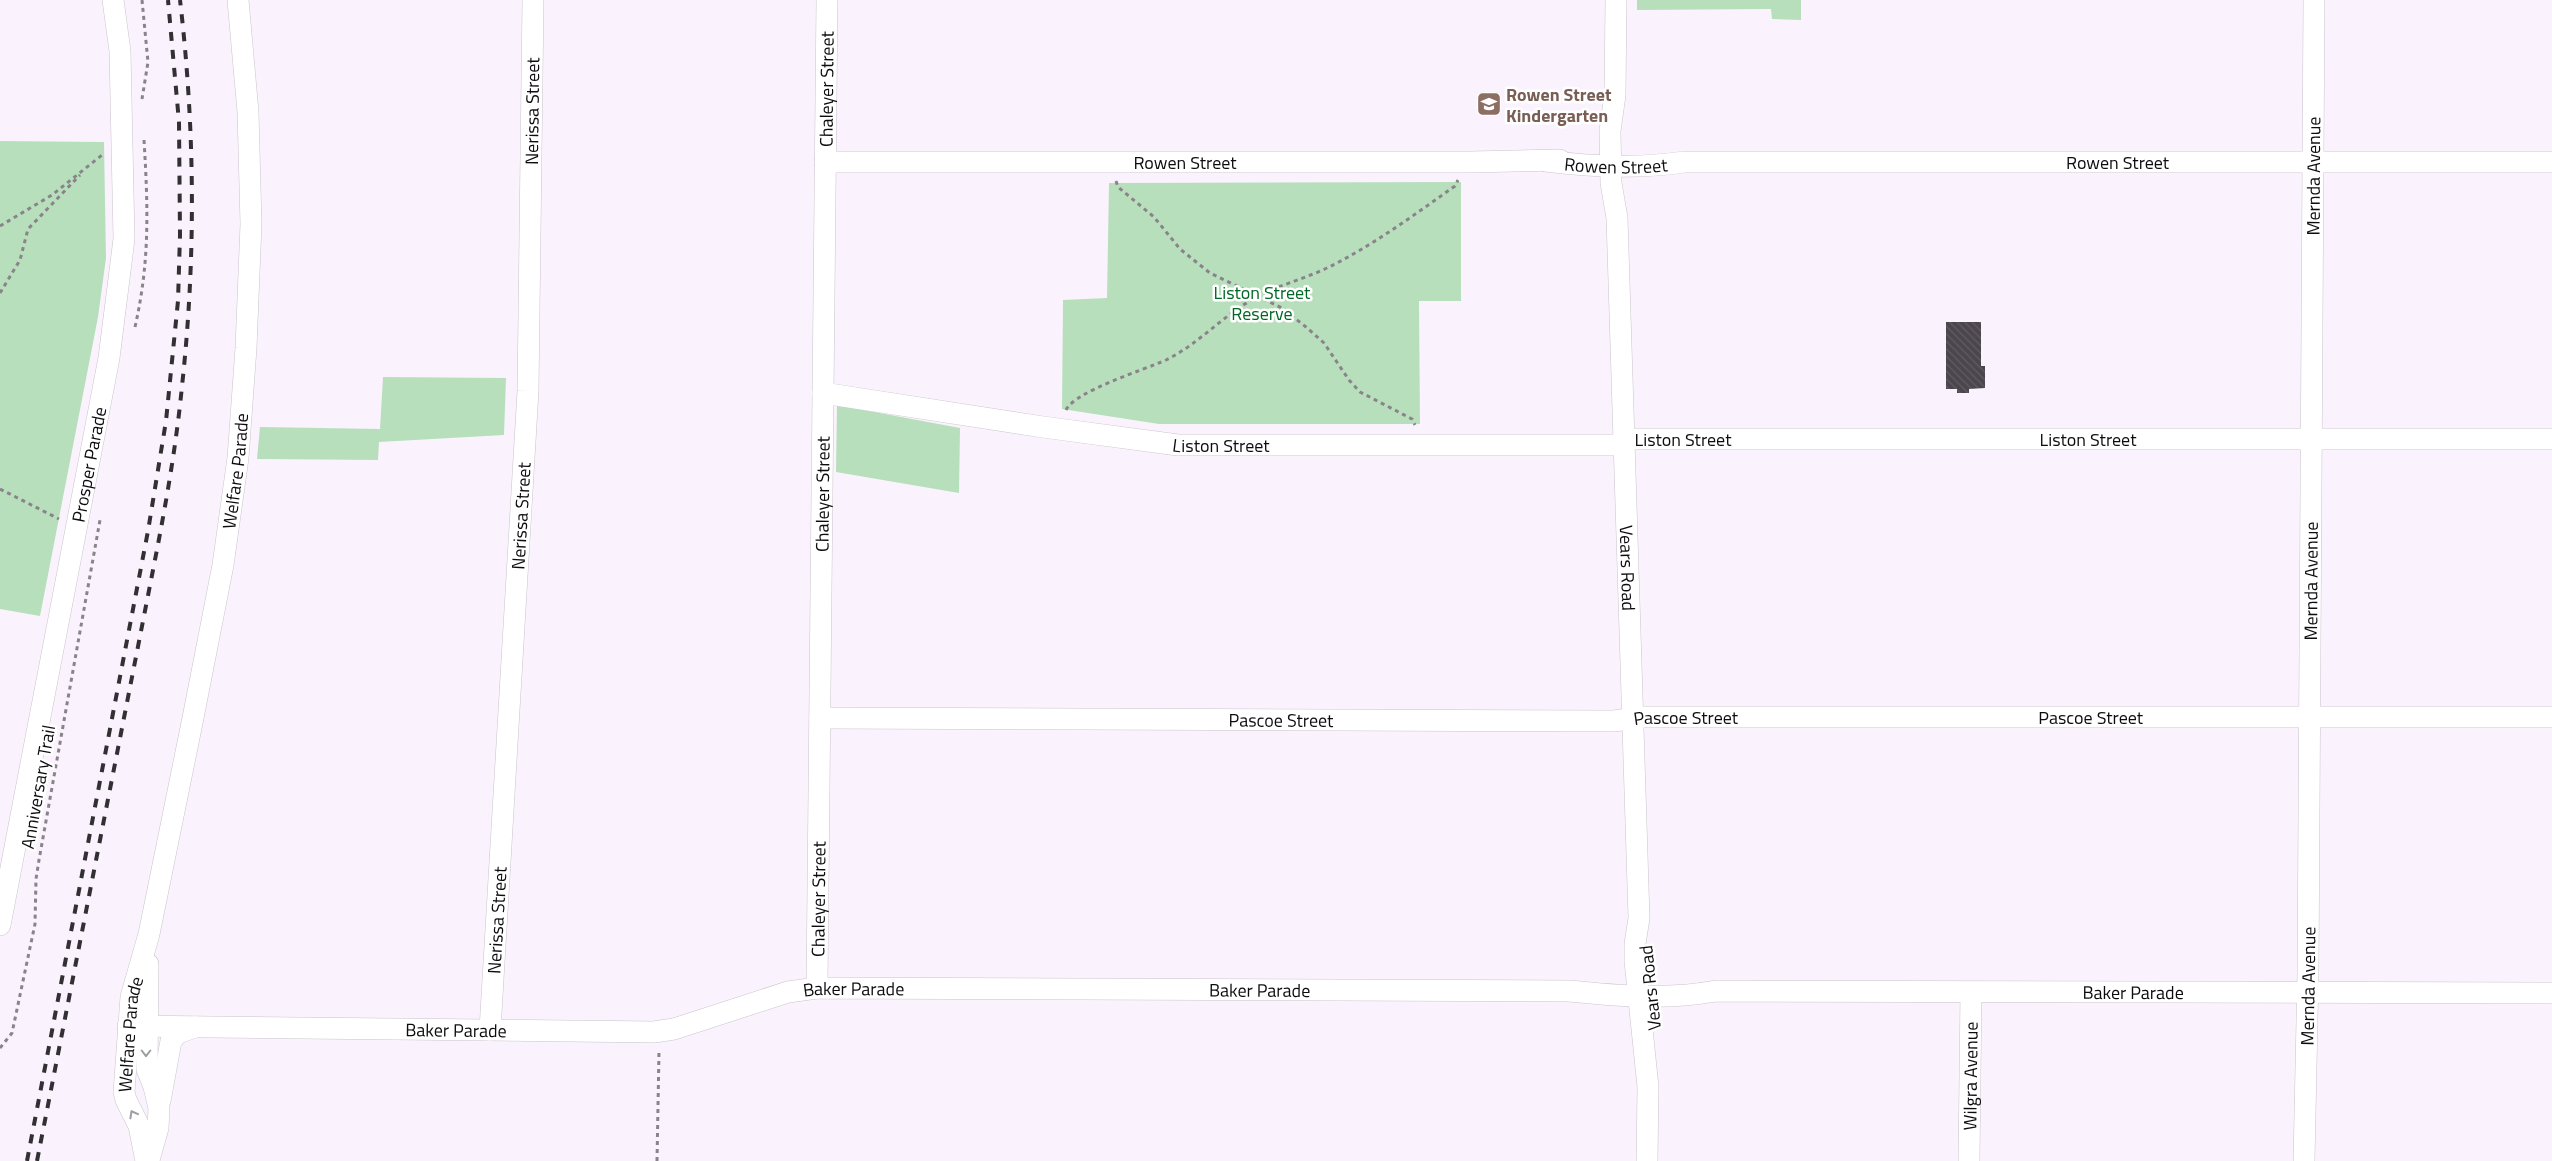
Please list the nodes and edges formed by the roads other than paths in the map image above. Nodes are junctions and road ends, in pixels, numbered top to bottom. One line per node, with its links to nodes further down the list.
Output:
1 (113, 0): 19 (street, Prosper Parade)
2 (238, 0): 25 (street, Welfare Parade)
3 (533, 0): 27 (street, Nerissa Street)
4 (827, 0): 9 (street, Chaleyer Street)
5 (1616, 0): 7 (street, Vears Road)
6 (2314, 0): 8 (street, Mernda Avenue)
7 (1616, 161): 8 (street, Rowen Street); 9 (street, Rowen Street); 14 (street, Vears Road)
8 (2313, 161): 10 (street, Rowen Street); 12 (street, Mernda Avenue)
9 (825, 162): 11 (street, Chaleyer Street)
10 (2552, 162)
11 (823, 393): 14 (street, Liston Street); 17 (street, Chaleyer Street)
12 (2312, 439): 13 (street, Liston Street); 14 (street, Liston Street); 15 (street, Mernda Avenue)
13 (2552, 439)
14 (1624, 442): 18 (street, Vears Road)
15 (2310, 717): 16 (street, Pascoe Street); 18 (street, Pascoe Street); 23 (street, Mernda Avenue)
16 (2552, 717)
17 (820, 718): 18 (street, Pascoe Street); 20 (street, Chaleyer Street)
18 (1633, 719): 21 (street, Vears Road)
19 (0, 925)
20 (817, 988): 21 (street, Baker Parade); 27 (street, Baker Parade)
21 (1645, 991): 22 (street, Baker Parade); 30 (street, Vears Road)
22 (1971, 992): 23 (street, Baker Parade); 31 (street, Wilgra Avenue)
23 (2308, 992): 24 (street, Baker Parade); 32 (street, Mernda Avenue)
24 (2552, 992)
25 (137, 1026): 26 (street, Baker Parade); 28 (street, Welfare Parade, one-way to 28); 29 (street, Welfare Parade, one-way to 25)
26 (200, 1026): 27 (street, Baker Parade); 28 (street)
27 (490, 1030)
28 (159, 1108): 29 (street, Welfare Parade)
29 (147, 1161)
30 (1647, 1161)
31 (1969, 1161)
32 (2304, 1161)

